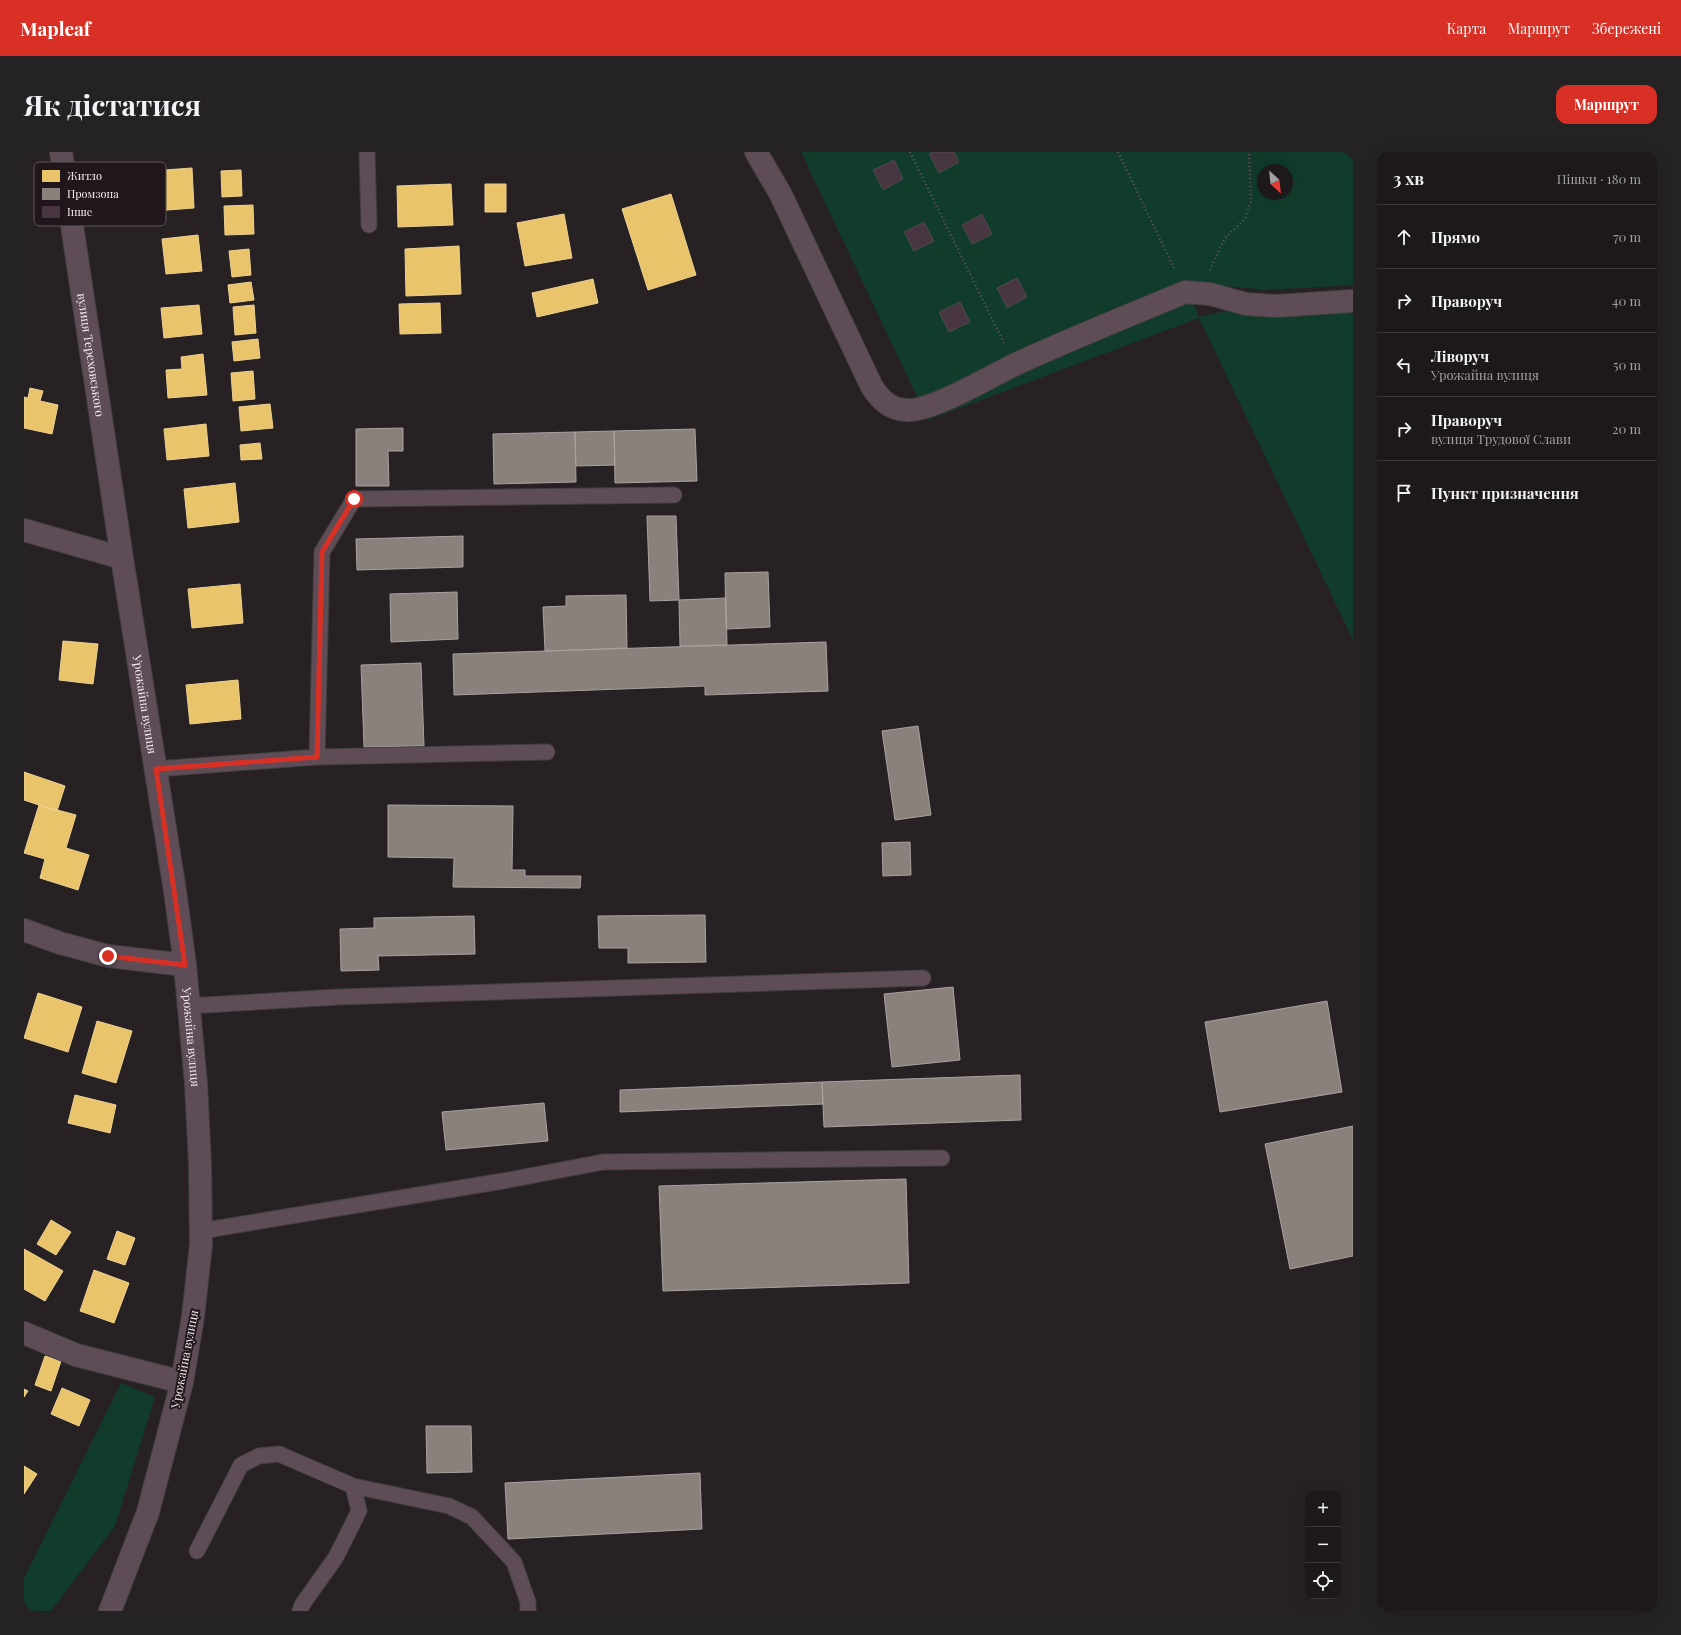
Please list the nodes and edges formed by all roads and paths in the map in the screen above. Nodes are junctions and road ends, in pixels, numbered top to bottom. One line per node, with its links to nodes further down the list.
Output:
1 (61, 152): 7 (street, вулиця Тереховського)
2 (367, 152): 8 (lane)
3 (756, 152): 13 (street)
4 (910, 152): 13 (path)
5 (1118, 152): 10 (path)
6 (1249, 152): 11 (path)
7 (63, 162)
8 (369, 225)
9 (72, 226): 16 (street, вулиця Тереховського)
10 (1185, 292): 11 (street); 13 (street)
11 (1210, 294): 12 (street)
12 (1353, 301)
13 (1015, 364)
14 (674, 495): 18 (lane)
15 (24, 530): 16 (street)
16 (122, 558): 19 (street, Урожайна вулиця)
17 (547, 752): 18 (lane)
18 (317, 757): 19 (lane)
19 (156, 769): 21 (street, Урожайна вулиця)
20 (24, 930): 21 (street)
21 (185, 965): 23 (street, Урожайна вулиця)
22 (923, 978): 23 (lane)
23 (188, 1006): 25 (street, Урожайна вулиця)
24 (942, 1158): 25 (lane)
25 (200, 1231): 27 (street, Урожайна вулиця)
26 (24, 1333): 27 (street)
27 (182, 1382): 30 (street, Урожайна вулиця)
28 (353, 1486): 29 (lane); 31 (lane); 32 (lane)
29 (196, 1551)
30 (110, 1611)
31 (300, 1611)
32 (528, 1611)

